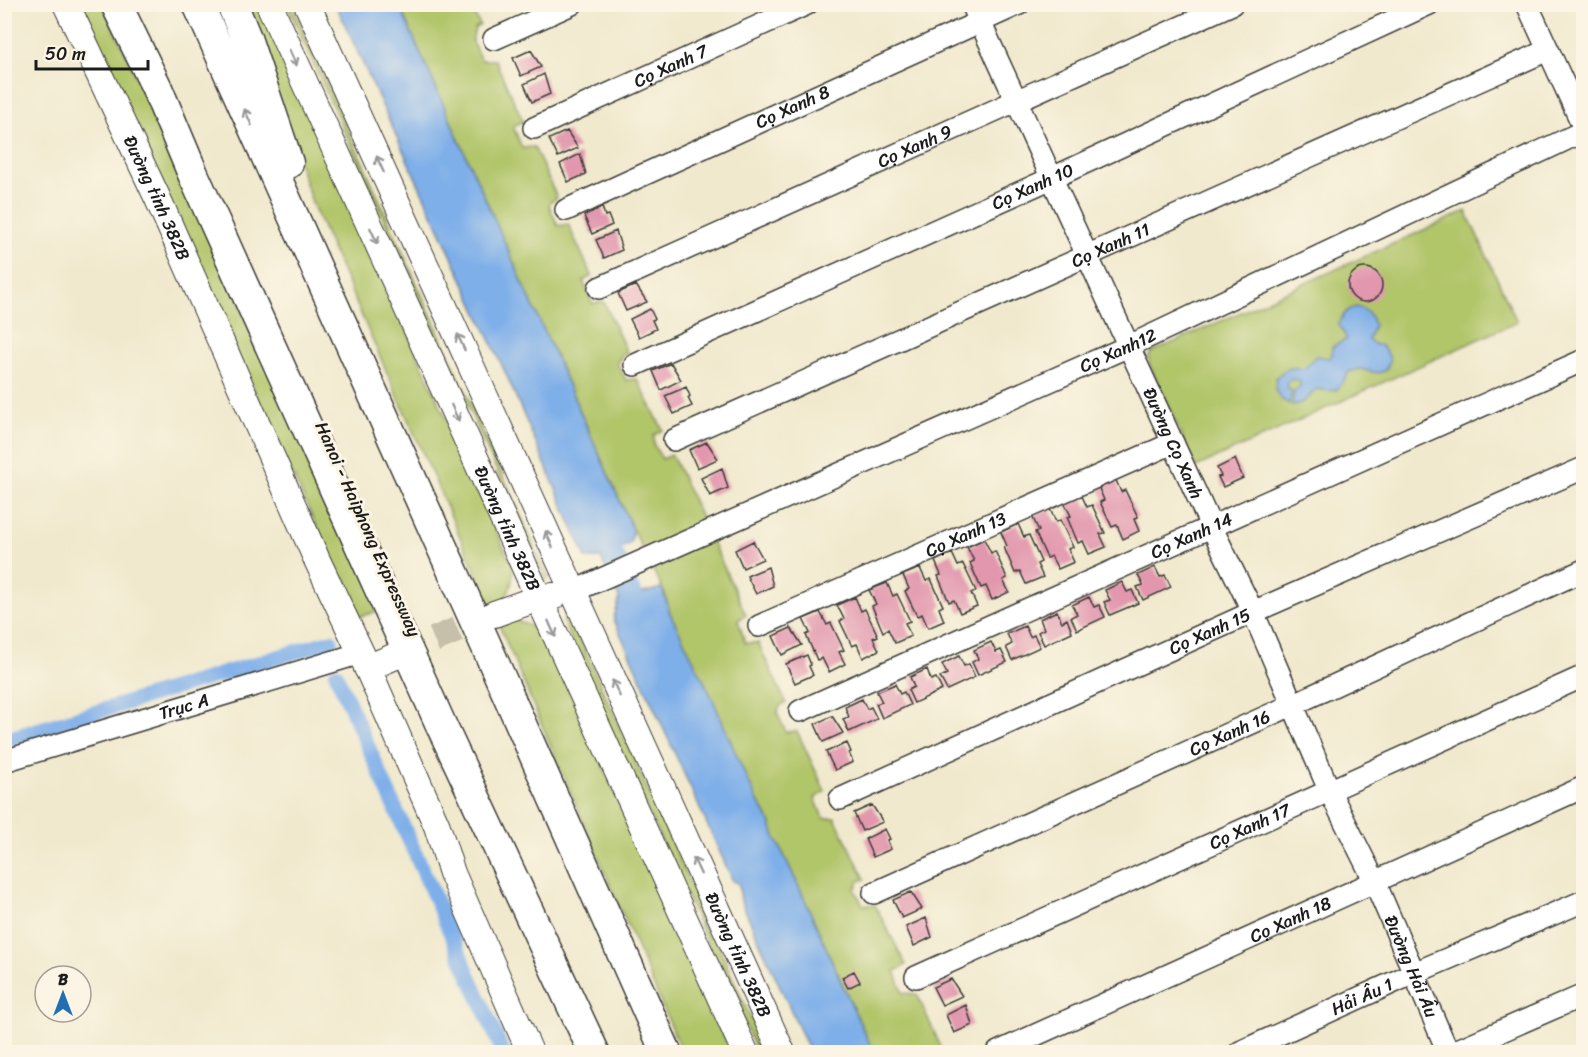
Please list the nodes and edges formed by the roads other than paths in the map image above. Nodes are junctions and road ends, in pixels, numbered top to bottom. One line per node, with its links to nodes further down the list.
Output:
1 (66, 4): 38 (main road, Đường tỉnh 382B)
2 (116, 4): 53 (highway)
3 (132, 4): 54 (highway, Hanoi - Haiphong Expressway)
4 (198, 4): 55 (highway, one-way to 4)
5 (232, 4): 56 (highway)
6 (269, 4): 33 (main road, Đường tỉnh 382B, one-way to 33)
7 (307, 4): 32 (main road, Đường tỉnh 382B, one-way to 7)
8 (572, 4): 15 (street)
9 (807, 4): 18 (street, Cọ Xanh 7)
10 (1019, 4): 14 (street, Cọ Xanh 8)
11 (1232, 4): 17 (street, Cọ Xanh 9)
12 (1429, 4): 20 (street, Cọ Xanh 10)
13 (1527, 4): 16 (street)
14 (976, 13): 17 (street, Đường Cọ Xanh); 21 (street, Cọ Xanh 8)
15 (494, 39)
16 (1548, 50): 19 (street); 22 (street, Cọ Xanh 11)
17 (1016, 100): 20 (street, Đường Cọ Xanh); 23 (street, Cọ Xanh 9)
18 (534, 128)
19 (1584, 129): 24 (street, Cọ Xanh12)
20 (1052, 178): 22 (street, Đường Cọ Xanh); 26 (street, Cọ Xanh 10)
21 (566, 210)
22 (1088, 257): 24 (street, Đường Cọ Xanh); 27 (street, Cọ Xanh 11)
23 (599, 288)
24 (1129, 346): 28 (street, Đường Cọ Xanh); 32 (street, Cọ Xanh12)
25 (1584, 360): 30 (street, Cọ Xanh 14)
26 (635, 365)
27 (674, 440)
28 (1173, 443): 30 (street, Đường Cọ Xanh); 36 (street, Cọ Xanh 13)
29 (1584, 468): 34 (street, Cọ Xanh 15)
30 (1211, 526): 34 (street, Đường Cọ Xanh); 41 (street, Cọ Xanh 14)
31 (1584, 570): 40 (street, Cọ Xanh 16)
32 (572, 592): 33 (main road); 58 (main road, Đường tỉnh 382B, one-way to 32)
33 (539, 598): 35 (main road); 57 (main road, Đường tỉnh 382B, one-way to 57)
34 (1253, 612): 40 (street, Đường Cọ Xanh); 45 (street, Cọ Xanh 15)
35 (494, 614)
36 (759, 626)
37 (398, 655): 38 (main road)
38 (364, 661): 42 (street, Trục A); 52 (main road, Đường tỉnh 382B)
39 (1584, 676): 44 (street, Cọ Xanh 17)
40 (1292, 705): 44 (street, Đường Cọ Xanh); 47 (street, Cọ Xanh 16)
41 (800, 711)
42 (4, 761)
43 (1584, 787): 46 (street, Cọ Xanh 18)
44 (1330, 792): 46 (street, Đường Cọ Xanh); 50 (street, Cọ Xanh 17)
45 (840, 799)
46 (1374, 880): 49 (street, Đường Hải Âu); 59 (street, Cọ Xanh 18)
47 (874, 893)
48 (1584, 901): 49 (street, Hải Âu 1)
49 (1414, 973): 60 (street, Hải Âu 1); 61 (street, Đường Hải Âu)
50 (916, 977)
51 (1584, 996): 62 (street)
52 (530, 1053)
53 (594, 1053)
54 (603, 1053)
55 (666, 1053)
56 (673, 1053)
57 (745, 1053)
58 (782, 1053)
59 (998, 1053)
60 (1240, 1053)
61 (1448, 1053)
62 (1453, 1053)

